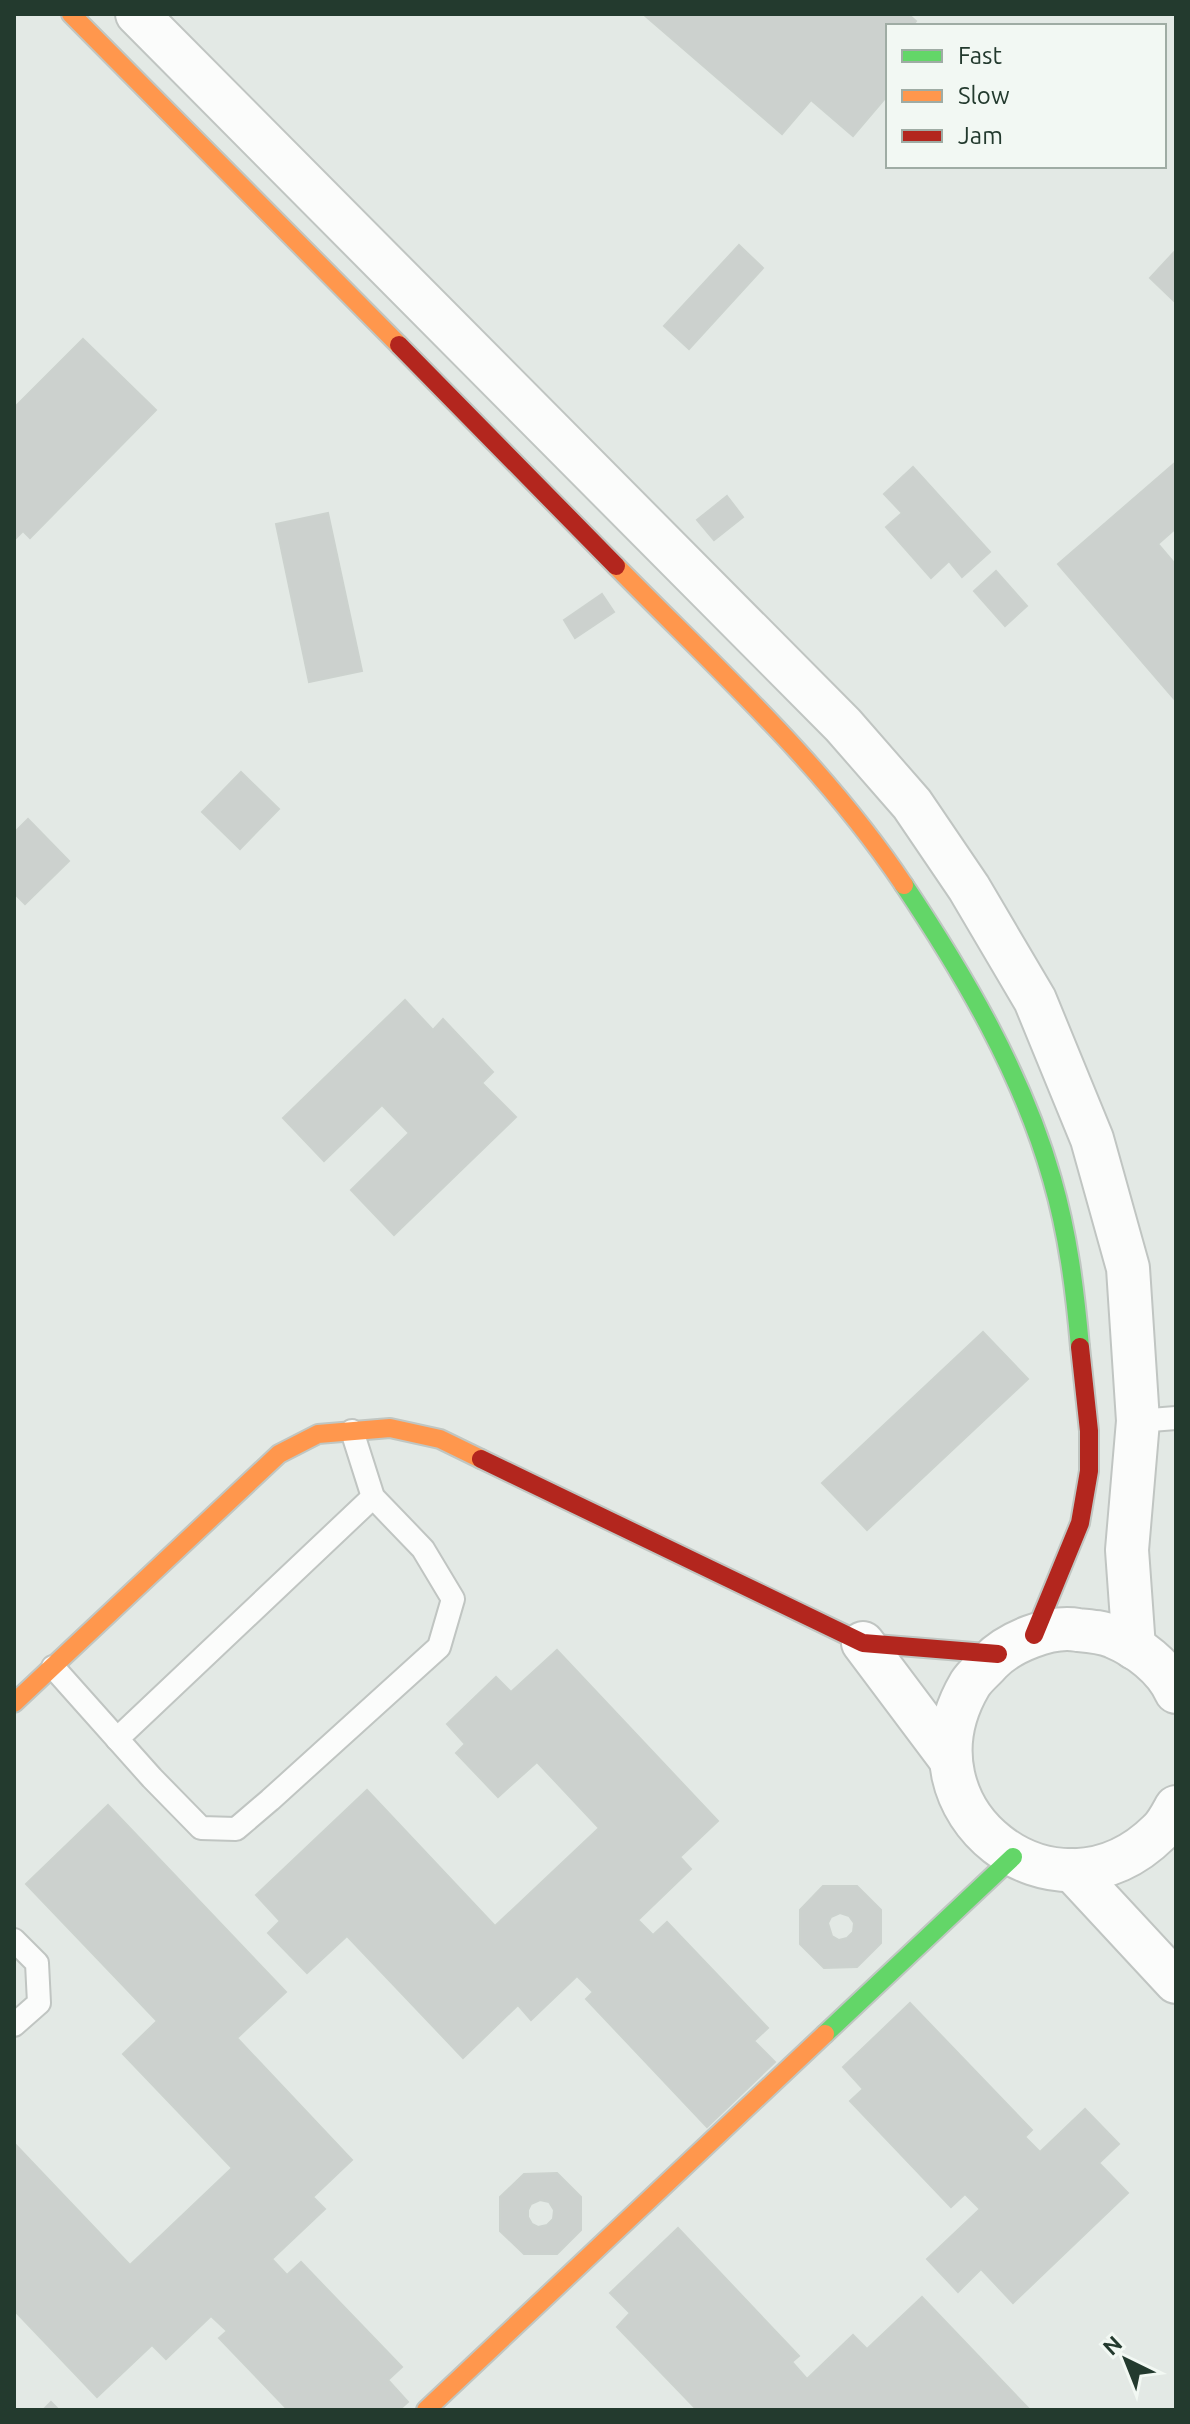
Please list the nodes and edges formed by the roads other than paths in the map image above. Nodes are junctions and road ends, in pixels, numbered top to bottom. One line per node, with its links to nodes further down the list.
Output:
1 (71, 14): 7 (street)
2 (137, 14): 3 (street)
3 (1157, 1419): 8 (street)
4 (352, 1431): 5 (lane); 6 (street); 9 (street)
5 (373, 1497): 12 (lane); 12 (lane)
6 (863, 1643): 7 (street); 13 (street)
7 (1016, 1644): 8 (street); 13 (street)
8 (1134, 1648): 10 (street)
9 (53, 1667): 11 (street); 12 (lane)
10 (1176, 1692)
11 (14, 1703)
12 (117, 1739)
13 (950, 1759): 16 (street)
14 (1176, 1808): 15 (street); 17 (street)
15 (1176, 1815)
16 (1013, 1857): 17 (street); 21 (street)
17 (1072, 1870): 19 (street)
18 (14, 1940): 20 (lane)
19 (1176, 1982)
20 (14, 2025)
21 (426, 2410)

